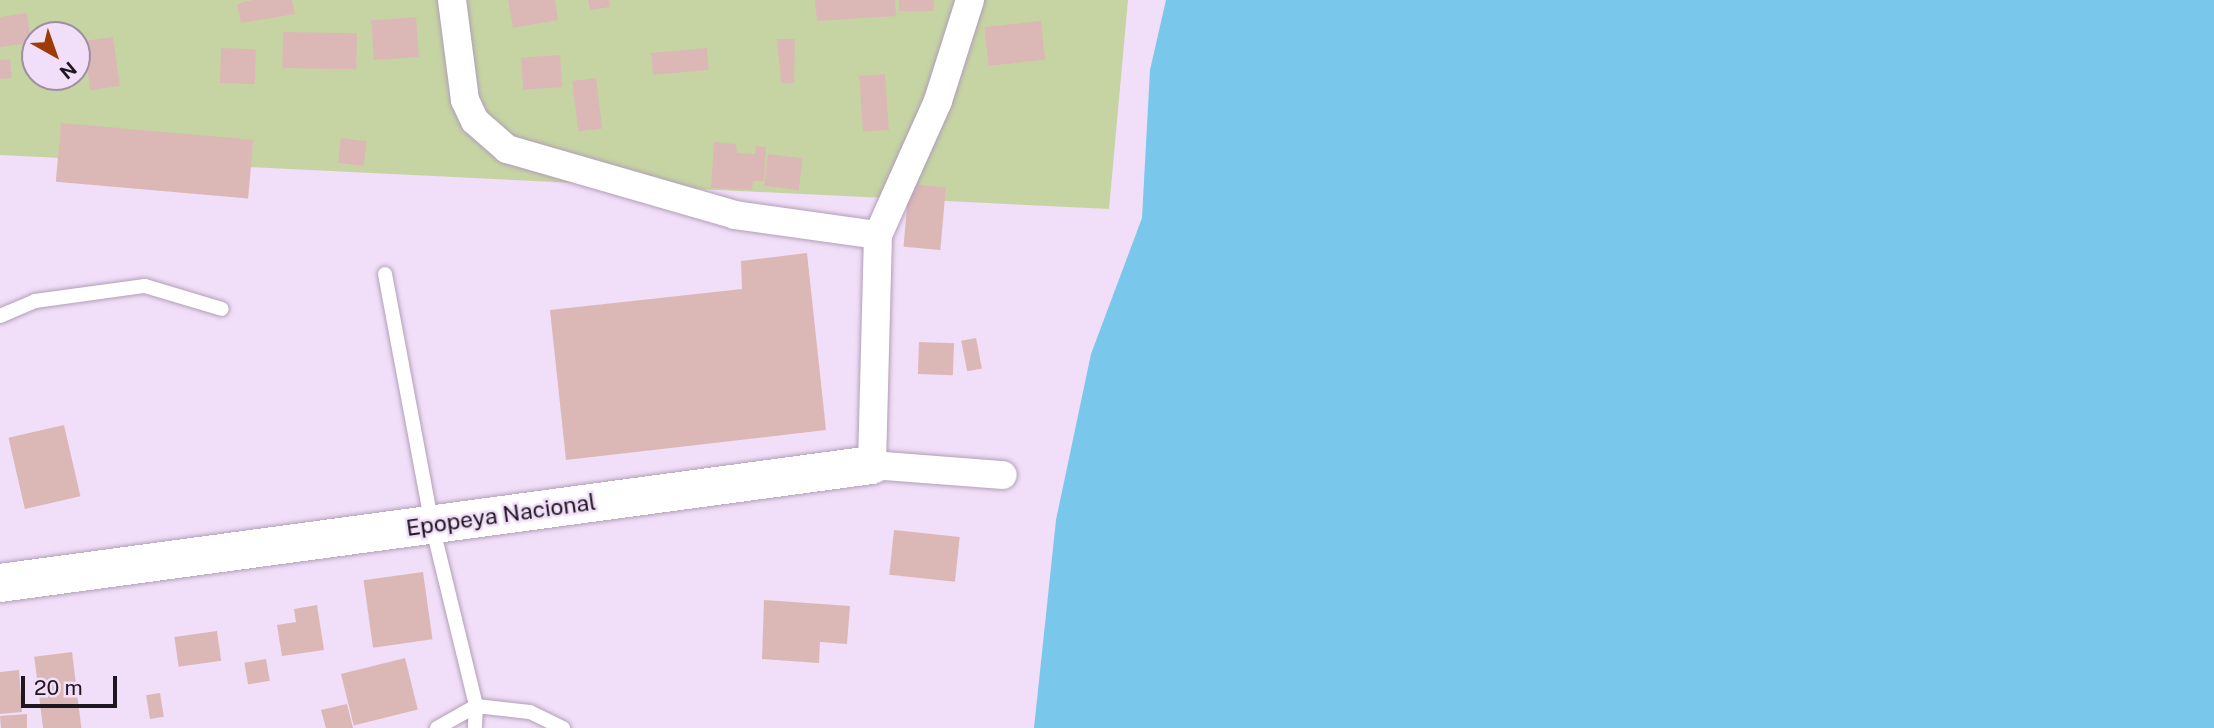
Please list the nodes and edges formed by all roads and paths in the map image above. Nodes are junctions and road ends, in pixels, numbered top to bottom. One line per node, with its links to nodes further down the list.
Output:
1 (452, 0): 3 (street)
2 (970, 0): 3 (street)
3 (878, 235): 7 (street)
4 (385, 274): 9 (lane)
5 (222, 309): 6 (lane)
6 (0, 316)
7 (872, 465): 8 (street, Epopeya Nacional); 9 (street, Epopeya Nacional)
8 (1003, 475)
9 (432, 525): 10 (street, Epopeya Nacional); 11 (lane)
10 (0, 583)
11 (476, 706): 12 (lane); 13 (lane); 14 (lane)
12 (437, 728)
13 (475, 728)
14 (563, 728)

